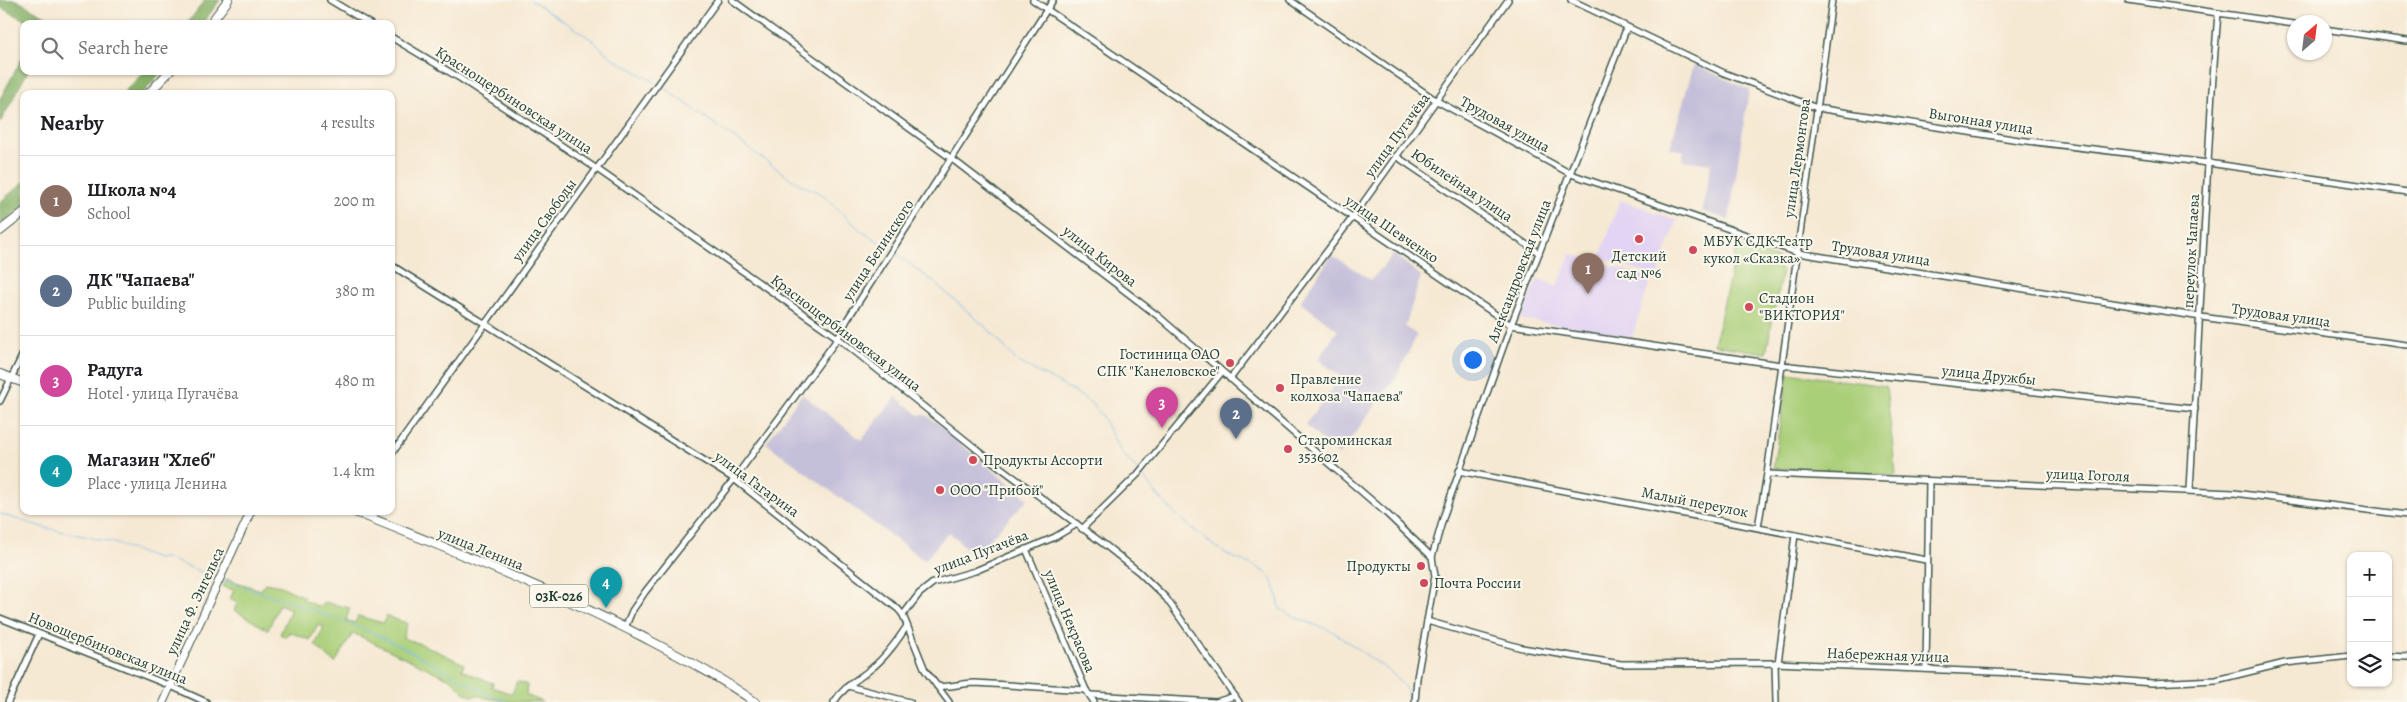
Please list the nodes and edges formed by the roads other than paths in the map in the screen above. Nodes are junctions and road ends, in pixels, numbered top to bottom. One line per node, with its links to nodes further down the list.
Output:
1 (228, 0): 14 (main road)
2 (330, 0): 15 (street)
3 (718, 0): 28 (street, улица Свободы)
4 (732, 0): 26 (street, улица Кирова)
5 (1033, 0): 12 (street, улица Шевченко)
6 (1052, 0): 12 (street, улица Белинского)
7 (1290, 0): 23 (street, Трудовая улица)
8 (1508, 0): 23 (street, улица Пугачёва)
9 (1571, 0): 17 (street, Выгонная улица)
10 (1832, 0): 24 (street, улица Лермонтова)
11 (2128, 0): 13 (street)
12 (1046, 10): 26 (street, улица Белинского); 32 (street, улица Шевченко)
13 (2218, 13): 16 (street); 27 (street, переулок Чапаева)
14 (213, 20)
15 (363, 20)
16 (2287, 23)
17 (1627, 27): 24 (street, Выгонная улица); 29 (street, Александровская улица)
18 (2332, 30): 20 (street)
19 (395, 39): 28 (street, Краснощербиновская улица)
20 (2407, 41)
21 (166, 75): 22 (main road)
22 (152, 90)
23 (1437, 101): 25 (street, улица Пугачёва); 29 (street, Трудовая улица)
24 (1817, 108): 27 (street, Выгонная улица); 34 (street, улица Лермонтова)
25 (1396, 156): 32 (street, улица Пугачёва); 35 (street, Юбилейная улица)
26 (952, 159): 40 (street, улица Белинского); 44 (street, улица Кирова)
27 (2208, 163): 30 (street, Выгонная улица); 37 (street, переулок Чапаева)
28 (597, 169): 38 (street, улица Свободы); 40 (street, Краснощербиновская улица)
29 (1571, 174): 34 (street, Трудовая улица); 35 (street, Александровская улица)
30 (2407, 192)
31 (20, 215): 33 (main road)
32 (1353, 217): 39 (street, улица Шевченко); 47 (street, улица Пугачёва)
33 (0, 231)
34 (1798, 252): 37 (street, Трудовая улица); 43 (street, улица Лермонтова)
35 (1539, 253): 39 (street, Александровская улица)
36 (395, 267): 38 (street, улица Гагарина)
37 (2200, 317): 41 (street, Трудовая улица); 50 (street, переулок Чапаева)
38 (486, 324): 51 (street, улица Свободы); 54 (street, улица Гагарина)
39 (1511, 325): 43 (street, улица Шевченко); 52 (street, Александровская улица)
40 (838, 338): 54 (street, улица Белинского); 60 (street, Краснощербиновская улица)
41 (2407, 345)
42 (20, 360): 46 (street)
43 (1781, 365): 50 (street, улица Дружбы); 53 (street, улица Лермонтова)
44 (1222, 372): 47 (street, улица Кирова); 62 (street)
45 (0, 374): 46 (main road)
46 (11, 378): 48 (main road); 49 (street)
47 (1230, 379): 65 (street, улица Кирова)
48 (20, 382)
49 (0, 401)
50 (2195, 409): 56 (street, переулок Чапаева)
51 (395, 449)
52 (1459, 471): 61 (street, Малый переулок); 65 (street, Александровская улица)
53 (1767, 474): 55 (street, улица Гоголя); 61 (street, улица Лермонтова)
54 (734, 479): 67 (street, улица Гагарина); 71 (street, улица Белинского)
55 (1929, 481): 56 (street, улица Гоголя); 66 (street)
56 (2190, 490): 59 (street, улица Гоголя)
57 (249, 515): 78 (main road, улица Ф. Энгельса)
58 (362, 515): 71 (main road, улица Ленина / 03К-026)
59 (2407, 515)
60 (1077, 524): 62 (street, Краснощербиновская улица); 64 (street, улица Пугачёва)
61 (1758, 526): 63 (street, Малый переулок)
62 (1082, 528): 84 (street, Краснощербиновская улица)
63 (1795, 535): 66 (street, Малый переулок); 76 (street)
64 (1026, 549): 67 (street, улица Пугачёва); 81 (street, улица Некрасова)
65 (1432, 557): 69 (street, Александровская улица)
66 (1926, 560): 77 (street)
67 (903, 615): 70 (street, улица Гагарина)
68 (0, 618): 72 (street, Новощербиновская улица)
69 (1427, 621): 76 (street, Набережная улица); 95 (street, Александровская улица)
70 (907, 626): 79 (street); 80 (street, улица Гагарина)
71 (625, 628): 88 (main road, улица Ленина / 03К-026)
72 (39, 634): 78 (street, Новощербиновская улица); 85 (street)
73 (2347, 656): 77 (street, Набережная улица)
74 (2392, 656): 75 (street)
75 (2407, 656)
76 (1776, 663): 77 (street, Набережная улица); 96 (street)
77 (1926, 668)
78 (171, 686): 86 (main road, улица Ф. Энгельса); 87 (street, Новощербиновская улица)
79 (848, 686): 89 (street); 90 (street)
80 (937, 686): 81 (street); 91 (street, улица Гагарина)
81 (1086, 690): 82 (street, улица Некрасова)
82 (1091, 695): 83 (street); 92 (street, улица Некрасова)
83 (1103, 695): 84 (street); 93 (street)
84 (1235, 696): 94 (street, Краснощербиновская улица)
85 (8, 702)
86 (163, 702)
87 (206, 702)
88 (755, 702)
89 (834, 702)
90 (910, 702)
91 (949, 702)
92 (1094, 702)
93 (1098, 702)
94 (1239, 702)
95 (1415, 702)
96 (1776, 702)

